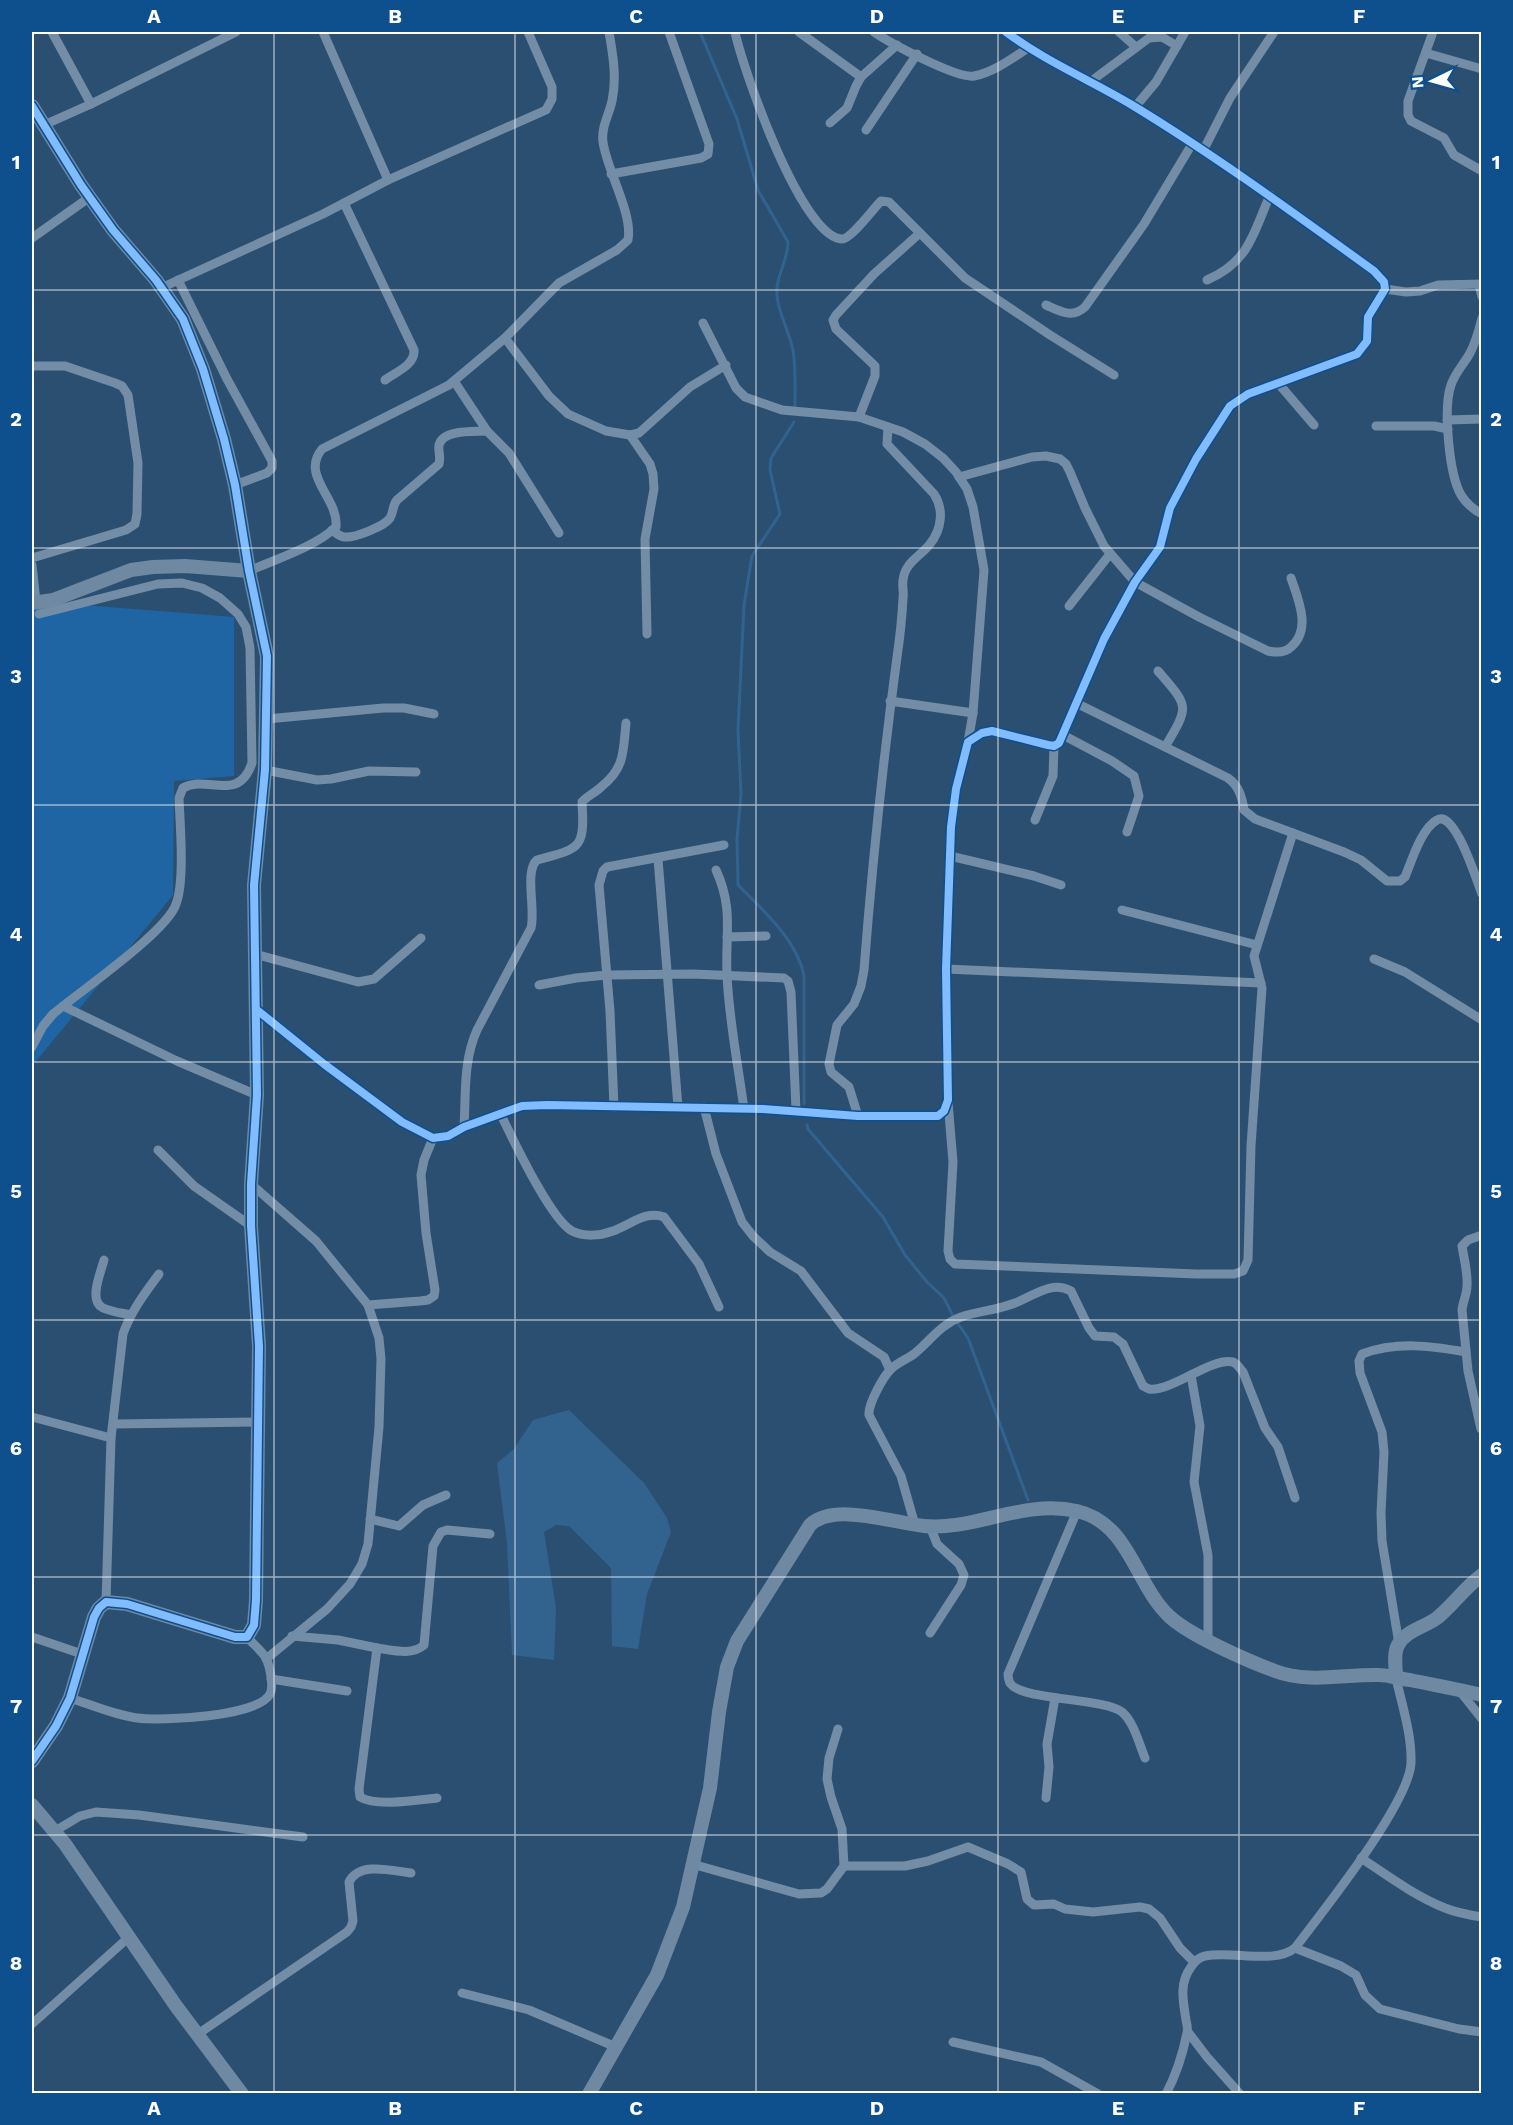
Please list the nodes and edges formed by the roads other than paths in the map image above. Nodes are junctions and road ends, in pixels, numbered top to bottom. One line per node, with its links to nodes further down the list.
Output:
1 (52, 32): 24 (street)
2 (236, 32): 24 (street)
3 (323, 32): 34 (street)
4 (528, 32): 34 (street)
5 (609, 32): 33 (street)
6 (669, 32): 33 (street)
7 (735, 32): 38 (street)
8 (800, 32): 22 (street)
9 (874, 32): 15 (street)
10 (1005, 32): 18 (street)
11 (1119, 32): 17 (street)
12 (1185, 32): 16 (street)
13 (1274, 32): 31 (street)
14 (1433, 32): 19 (street)
15 (897, 45): 20 (street); 22 (street)
16 (1177, 46): 17 (street); 26 (street)
17 (1136, 47): 23 (street)
18 (1028, 48): 20 (street); 23 (street)
19 (1426, 52): 21 (street); 32 (street)
20 (916, 54): 29 (street)
21 (1482, 69)
22 (861, 77): 27 (street)
23 (1090, 82): 26 (street)
24 (91, 104): 28 (street)
25 (32, 106): 28 (street)
26 (1135, 107): 30 (street)
27 (830, 123)
28 (44, 125): 36 (street)
29 (866, 130)
30 (1192, 144): 31 (street); 46 (street)
31 (1203, 151): 35 (street)
32 (1482, 171)
33 (611, 174): 49 (street)
34 (388, 180): 37 (street)
35 (1270, 195): 41 (street); 44 (street)
36 (90, 197): 39 (street); 43 (street)
37 (344, 203): 40 (street); 54 (street)
38 (914, 237): 53 (street); 57 (street)
39 (32, 238)
40 (177, 280): 43 (street); 66 (street)
41 (1207, 280)
42 (1480, 284): 44 (street); 45 (street)
43 (162, 288): 66 (street)
44 (1385, 289): 56 (street)
45 (1482, 297)
46 (1046, 305)
47 (1482, 318): 50 (street)
48 (703, 323): 51 (street)
49 (505, 338): 55 (street); 64 (street)
50 (1479, 338): 59 (street)
51 (726, 365): 57 (street); 64 (street)
52 (32, 366): 71 (street)
53 (1114, 375)
54 (385, 380)
55 (454, 381): 63 (street); 68 (street)
56 (1278, 383): 60 (street); 75 (street)
57 (859, 417): 62 (street)
58 (1482, 419): 59 (street)
59 (1448, 424): 61 (street); 67 (street)
60 (1314, 425)
61 (1376, 426)
62 (888, 427): 65 (street); 80 (street)
63 (487, 431): 68 (street); 69 (street)
64 (630, 435): 78 (street)
65 (959, 477): 70 (street); 82 (street)
66 (235, 485): 73 (street)
67 (1482, 514)
68 (332, 530): 73 (street)
69 (559, 533)
70 (1110, 554): 75 (street); 77 (street)
71 (32, 558)
72 (32, 565): 76 (street)
73 (249, 571): 76 (street); 84 (street)
74 (1291, 578): 75 (street)
75 (1135, 582): 81 (street)
76 (36, 606): 114 (street)
77 (1069, 606)
78 (646, 634)
79 (1158, 671): 89 (street)
80 (890, 701): 82 (street); 126 (street)
81 (1076, 703): 86 (street); 89 (street)
82 (973, 713): 87 (street)
83 (434, 714): 84 (street)
84 (267, 718): 90 (street)
85 (626, 723): 127 (street)
86 (1064, 735): 88 (street); 93 (street)
87 (968, 742): 88 (street); 96 (street)
88 (1054, 746): 92 (street)
89 (1166, 747): 94 (street)
90 (265, 770): 91 (street); 106 (street)
91 (416, 772)
92 (1035, 820)
93 (1127, 832)
94 (1293, 833): 100 (street); 105 (street)
95 (724, 845): 97 (street)
96 (950, 856): 99 (street); 108 (street)
97 (658, 859): 109 (street); 110 (street)
98 (716, 870): 104 (street)
99 (1061, 885)
100 (1482, 894)
101 (1122, 910): 105 (street)
102 (766, 936): 104 (street)
103 (421, 938): 106 (street)
104 (727, 938): 111 (street)
105 (1257, 945): 112 (street)
106 (255, 954): 115 (street)
107 (1374, 959): 116 (street)
108 (946, 969): 112 (street); 119 (street)
109 (607, 975): 110 (street); 113 (street); 120 (street)
110 (668, 975): 111 (street); 121 (street)
111 (727, 975): 123 (street); 124 (street)
112 (1262, 983): 119 (street)
113 (539, 986)
114 (63, 1006): 117 (street); 118 (street)
115 (257, 1010): 118 (street); 128 (street)
116 (1482, 1020)
117 (32, 1047)
118 (257, 1095): 130 (street)
119 (948, 1100): 126 (street)
120 (615, 1107): 121 (street); 125 (street)
121 (678, 1107): 122 (street)
122 (704, 1107): 123 (street); 139 (street)
123 (744, 1109): 124 (street)
124 (796, 1110): 126 (street)
125 (500, 1113): 127 (street); 136 (street)
126 (858, 1116)
127 (464, 1127): 128 (street)
128 (433, 1138): 135 (street)
129 (158, 1150): 131 (street)
130 (251, 1184): 131 (street); 135 (street)
131 (251, 1226): 142 (street)
132 (1482, 1235): 138 (street)
133 (104, 1260): 137 (street)
134 (159, 1274): 137 (street)
135 (368, 1305): 149 (street)
136 (719, 1307)
137 (131, 1315): 143 (street)
138 (1467, 1352): 144 (street); 160 (street)
139 (890, 1370): 140 (street); 150 (street)
140 (1191, 1375): 147 (street); 159 (street)
141 (32, 1418): 145 (street)
142 (258, 1422): 143 (street); 158 (street)
143 (114, 1424): 145 (street)
144 (1481, 1429)
145 (111, 1438): 154 (street)
146 (446, 1495): 149 (street)
147 (1295, 1498)
148 (1077, 1511): 151 (street); 159 (street); 170 (street)
149 (370, 1520): 157 (street)
150 (915, 1525): 151 (street); 181 (street)
151 (930, 1526): 155 (street)
152 (490, 1534): 161 (street)
153 (1482, 1575): 160 (street)
154 (106, 1602): 158 (street); 162 (street)
155 (930, 1633)
156 (32, 1636): 162 (street)
157 (292, 1636): 161 (street); 163 (street)
158 (248, 1637): 163 (street)
159 (1208, 1641): 164 (street)
160 (1399, 1644): 164 (street)
161 (377, 1648): 175 (street)
162 (82, 1654): 169 (street)
163 (266, 1659): 165 (street)
164 (1396, 1678): 166 (street); 180 (street)
165 (271, 1679): 167 (street); 169 (street)
166 (1458, 1689): 168 (street); 171 (street)
167 (347, 1691)
168 (1482, 1695)
169 (70, 1698): 174 (street)
170 (1055, 1698): 173 (street); 176 (street)
171 (1482, 1719)
172 (838, 1729): 182 (street)
173 (1145, 1758)
174 (32, 1761)
175 (437, 1798)
176 (1046, 1798)
177 (32, 1805): 178 (street)
178 (55, 1831): 179 (street); 185 (street)
179 (303, 1838)
180 (1361, 1858): 184 (street); 186 (street)
181 (692, 1864): 182 (street); 196 (street)
182 (844, 1866): 187 (street)
183 (411, 1873): 194 (street)
184 (1482, 1917)
185 (129, 1937): 190 (street); 194 (street)
186 (1295, 1948): 187 (street); 193 (street)
187 (1194, 1962): 192 (street)
188 (462, 1993): 196 (street)
189 (32, 2008): 190 (street)
190 (40, 2016): 191 (street)
191 (32, 2024)
192 (1188, 2031): 200 (street); 201 (street)
193 (1482, 2032)
194 (198, 2034): 197 (street)
195 (952, 2042): 199 (street)
196 (616, 2047): 198 (street)
197 (242, 2094)
198 (589, 2094)
199 (1098, 2094)
200 (1166, 2094)
201 (1240, 2094)

